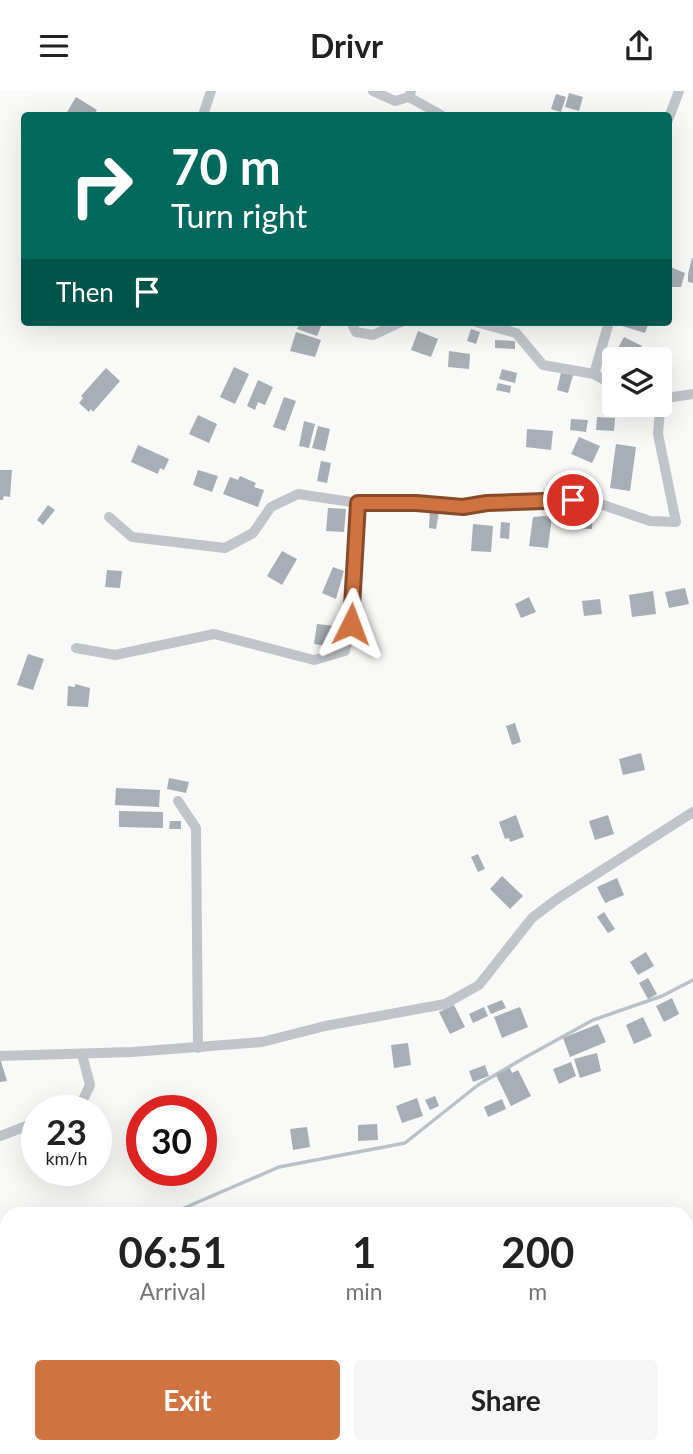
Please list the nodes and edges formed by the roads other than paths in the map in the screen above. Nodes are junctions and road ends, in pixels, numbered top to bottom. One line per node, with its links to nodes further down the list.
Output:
1 (211, 91): 5 (street)
2 (373, 91): 4 (street)
3 (679, 91): 7 (street)
4 (410, 94): 6 (street)
5 (204, 112)
6 (437, 112)
7 (671, 112)
8 (353, 326): 9 (street)
9 (392, 326)
10 (490, 326): 12 (street)
11 (608, 326): 12 (street)
12 (594, 374): 13 (street)
13 (602, 378)
14 (693, 394): 15 (street)
15 (672, 397)
16 (659, 417): 17 (street)
17 (358, 503): 18 (street); 19 (street)
18 (109, 517)
19 (76, 648)
20 (177, 801): 22 (street)
21 (693, 812): 22 (street)
22 (198, 1048): 23 (street)
23 (82, 1054): 24 (street); 25 (street)
24 (0, 1056)
25 (85, 1095)
26 (21, 1128): 27 (street)
27 (0, 1136)

